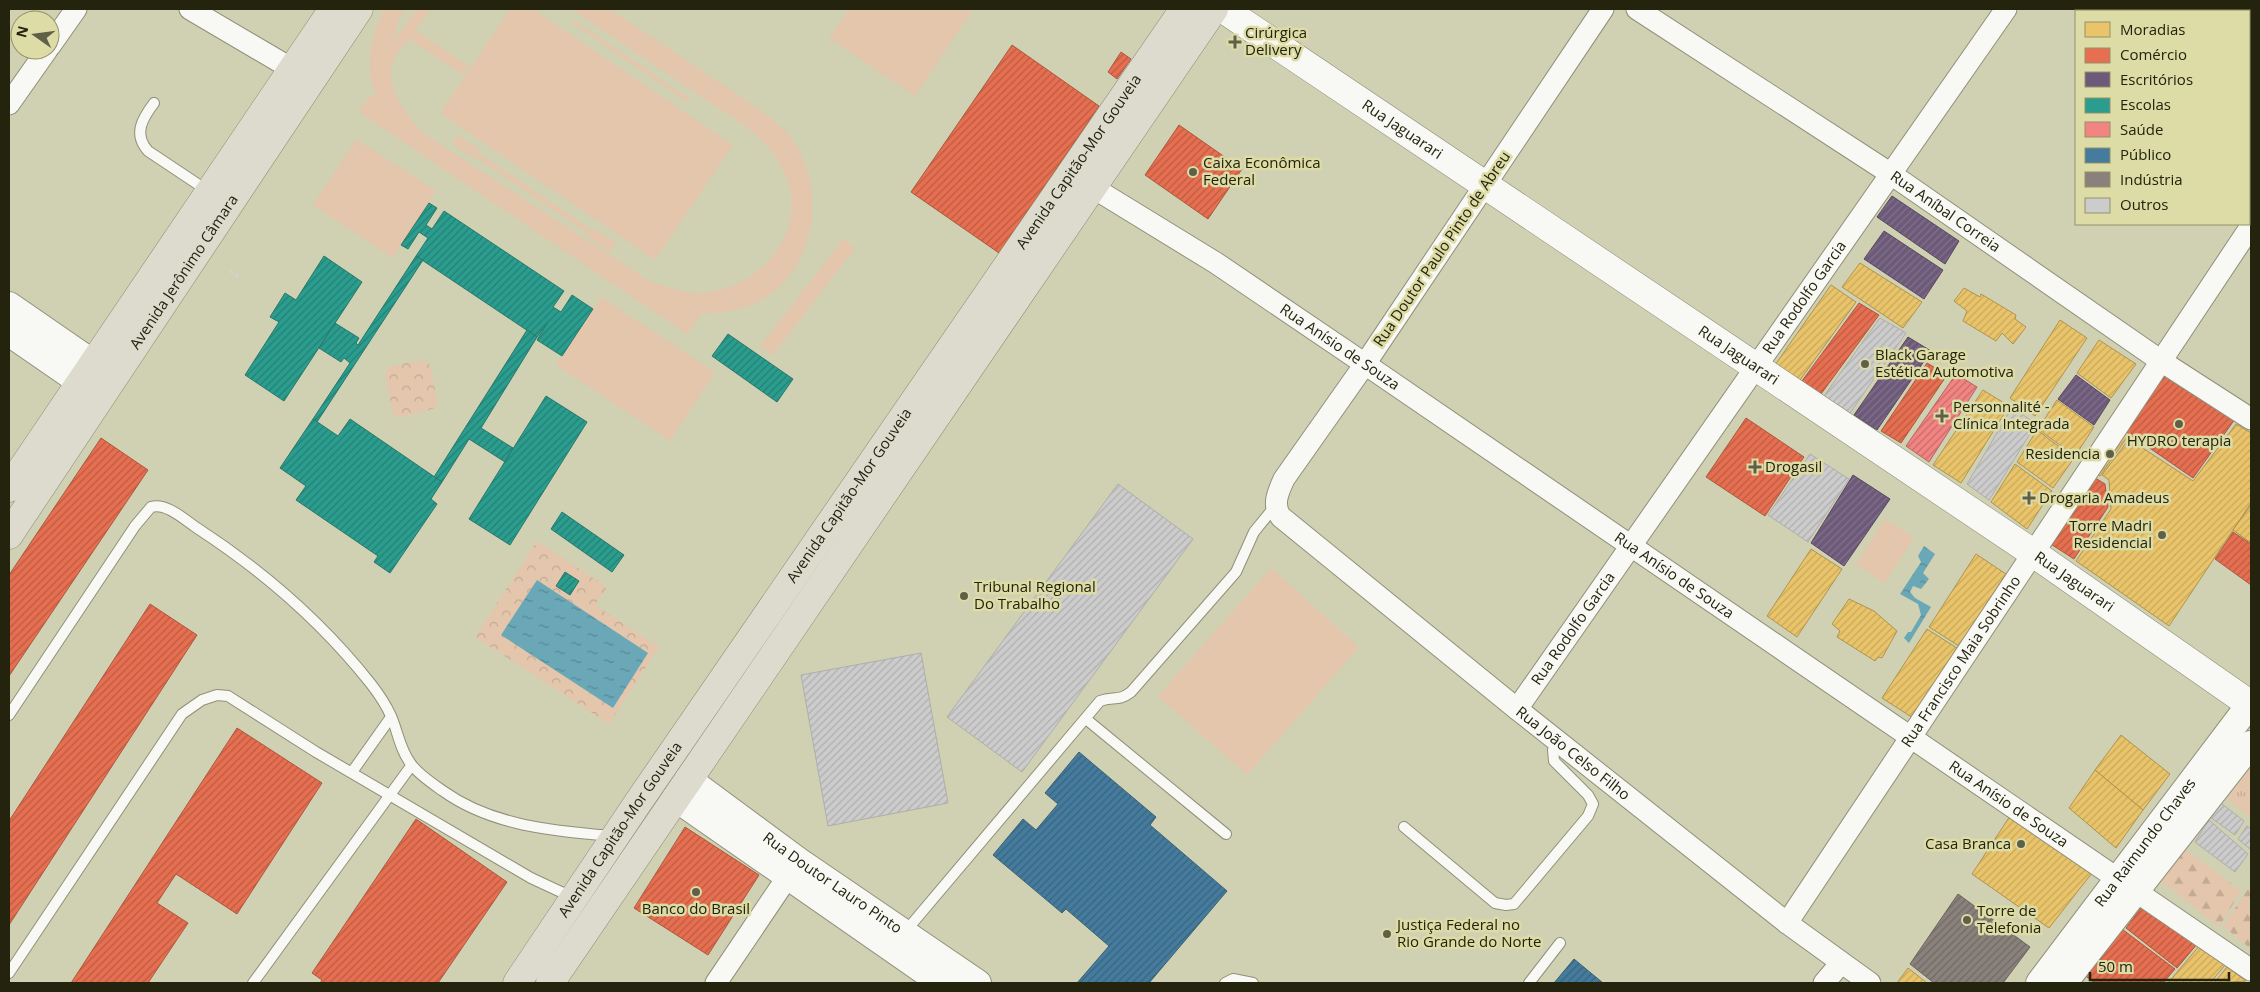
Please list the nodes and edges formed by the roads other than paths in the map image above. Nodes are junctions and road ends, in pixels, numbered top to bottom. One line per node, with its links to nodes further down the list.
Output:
1 (76, 9): 11 (street)
2 (190, 9): 13 (street)
3 (333, 9): 13 (main road, Avenida Jerônimo Câmara)
4 (359, 9): 32 (main road, Avenida Jerônimo Câmara)
5 (1184, 9): 28 (main road, Avenida Capitão-Mor Gouveia)
6 (1214, 9): 18 (main road, Avenida Capitão-Mor Gouveia)
7 (1223, 9): 17 (main road, Rua Jaguarari)
8 (1603, 9): 17 (street, Rua Doutor Paulo Pinto de Abreu)
9 (1636, 9): 16 (street, Rua Aníbal Correia)
10 (2006, 9): 16 (street, Rua Rodolfo Garcia)
11 (60, 32)
12 (40, 60): 15 (street)
13 (292, 69): 19 (main road, Avenida Jerônimo Câmara)
14 (154, 103): 19 (lane)
15 (9, 104)
16 (1891, 174): 23 (street, Rua Aníbal Correia); 25 (street, Rua Rodolfo Garcia)
17 (1486, 185): 24 (street, Rua Doutor Paulo Pinto de Abreu); 25 (main road, Rua Jaguarari)
18 (1092, 187): 24 (street, Rua Anísio de Souza); 30 (main road, Avenida Capitão-Mor Gouveia)
19 (209, 192): 26 (main road, Avenida Jerônimo Câmara)
20 (2251, 226): 23 (street, Rua Francisco Maia Sobrinho)
21 (9, 305): 26 (street)
22 (9, 333): 26 (street)
23 (2161, 361): 27 (street, Rua Aníbal Correia); 34 (street, Rua Francisco Maia Sobrinho)
24 (1366, 364): 31 (street, Rua Doutor Paulo Pinto de Abreu); 33 (street, Rua Anísio de Souza)
25 (1756, 367): 33 (street, Rua Rodolfo Garcia); 34 (main road, Rua Jaguarari)
26 (86, 373): 29 (main road, Avenida Jerônimo Câmara)
27 (2251, 419)
28 (876, 458): 30 (main road); 36 (main road, Avenida Capitão-Mor Gouveia)
29 (9, 488)
30 (875, 505): 35 (main road, Avenida Capitão-Mor Gouveia)
31 (1279, 511): 38 (street, Rua João Celso Filho); 41 (lane)
32 (9, 535)
33 (1631, 545): 38 (street, Rua Rodolfo Garcia); 42 (street, Rua Anísio de Souza)
34 (2033, 553): 37 (main road, Rua Jaguarari); 42 (street, Rua Francisco Maia Sobrinho)
35 (762, 670): 36 (main road); 47 (main road, Avenida Capitão-Mor Gouveia)
36 (717, 688): 51 (main road, Avenida Capitão-Mor Gouveia)
37 (2251, 703): 53 (street, Rua Raimundo Chaves)
38 (1517, 709): 43 (street, Rua João Celso Filho)
39 (9, 715): 40 (lane)
40 (391, 717): 45 (lane); 46 (lane)
41 (1086, 719): 50 (lane); 56 (lane)
42 (1911, 737): 53 (street, Rua Anísio de Souza); 55 (street, Rua Francisco Maia Sobrinho)
43 (1558, 741): 49 (lane); 55 (street, Rua João Celso Filho)
44 (2251, 744): 53 (street, Rua Raimundo Chaves)
45 (412, 766): 48 (lane); 51 (lane)
46 (352, 772): 48 (lane); 60 (lane)
47 (681, 788): 52 (street, Rua Doutor Lauro Pinto); 64 (main road, Avenida Capitão-Mor Gouveia)
48 (390, 793): 54 (lane); 62 (lane)
49 (1404, 827)
50 (1226, 834)
51 (616, 836): 54 (main road, Avenida Capitão-Mor Gouveia)
52 (793, 869): 56 (street, Rua Doutor Lauro Pinto); 61 (street, Rua Doutor Lauro Pinto); 65 (street)
53 (2127, 885): 59 (street, Rua Anísio de Souza); 71 (street, Rua Raimundo Chaves); 72 (street, Rua Raimundo Chaves)
54 (574, 898): 63 (main road, Avenida Capitão-Mor Gouveia)
55 (1787, 924): 58 (street, Rua João Celso Filho)
56 (904, 933): 61 (street, Rua Doutor Lauro Pinto)
57 (1560, 943): 68 (lane)
58 (1841, 963): 69 (street); 70 (street, Rua João Celso Filho)
59 (2251, 970)
60 (9, 973)
61 (959, 981)
62 (253, 983)
63 (517, 983)
64 (550, 983)
65 (716, 983)
66 (1225, 983): 67 (lane)
67 (1253, 983)
68 (1529, 983)
69 (1824, 983)
70 (1870, 983)
71 (2039, 983)
72 (2064, 983)

